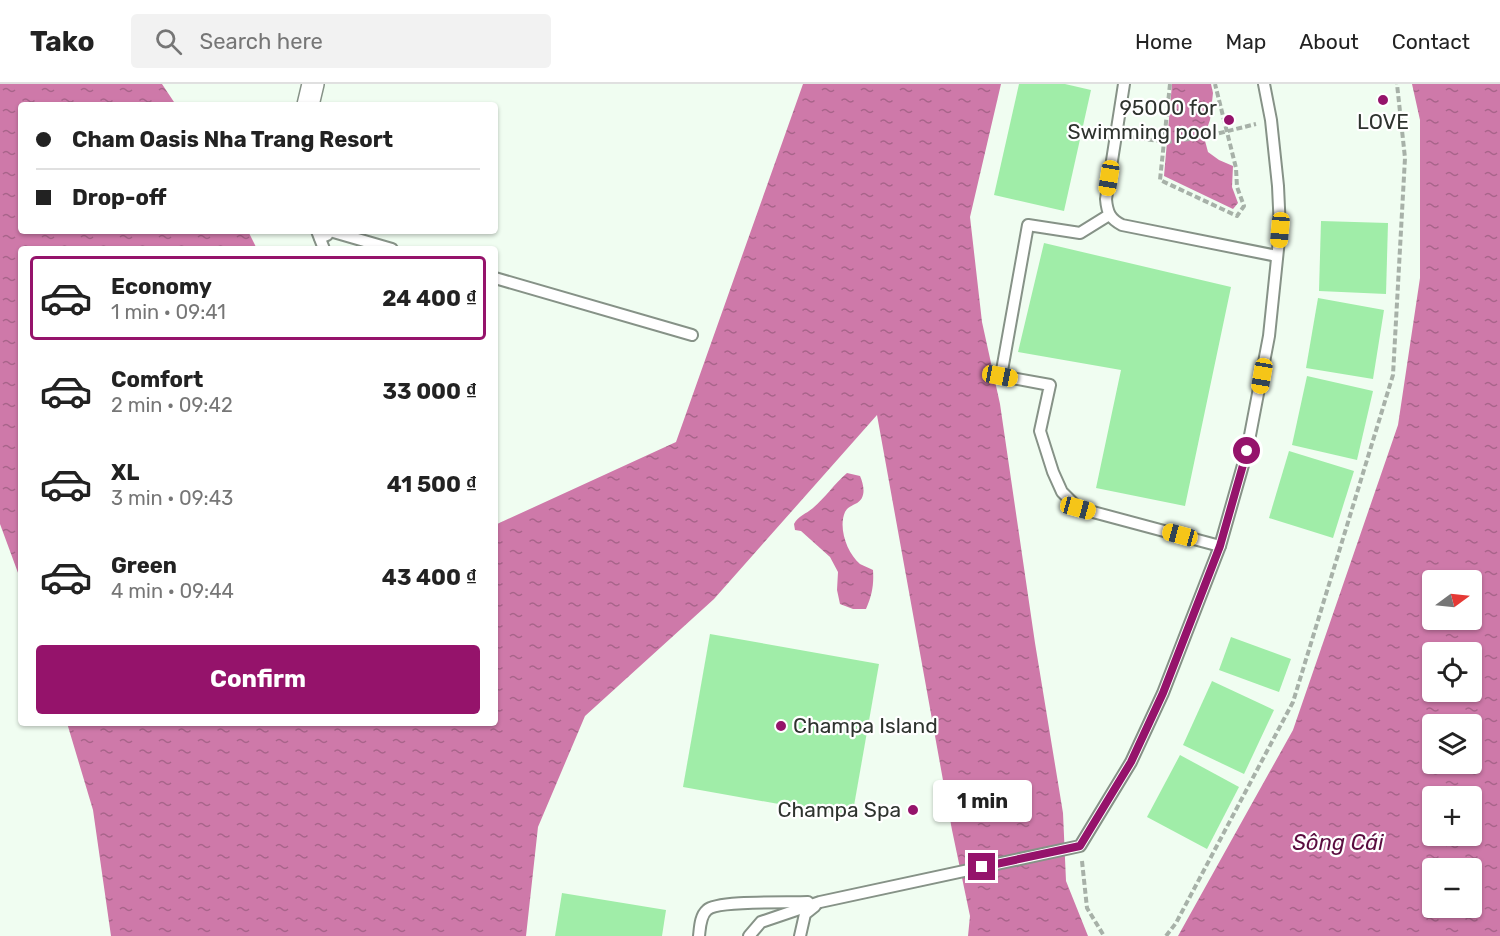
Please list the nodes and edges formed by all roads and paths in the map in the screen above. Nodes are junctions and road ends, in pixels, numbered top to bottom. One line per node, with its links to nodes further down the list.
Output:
1 (313, 84): 7 (street)
2 (1124, 84): 10 (lane)
3 (1170, 84): 11 (path)
4 (1215, 84): 9 (path)
5 (1264, 84): 8 (lane)
6 (1396, 84): 25 (path)
7 (309, 102)
8 (1271, 120): 9 (path); 15 (lane)
9 (1227, 132): 11 (path); 11 (path)
10 (1116, 135): 11 (path); 12 (lane)
11 (1166, 142)
12 (1109, 215): 15 (lane); 18 (lane)
13 (340, 234): 14 (lane)
14 (382, 246)
15 (1277, 256): 18 (lane)
16 (498, 279): 17 (lane)
17 (692, 335)
18 (1220, 546): 19 (lane)
19 (1080, 846): 20 (lane); 24 (path)
20 (820, 902): 21 (lane); 22 (lane); 23 (lane)
21 (699, 936)
22 (750, 936)
23 (800, 936)
24 (1104, 936)
25 (1166, 936)

